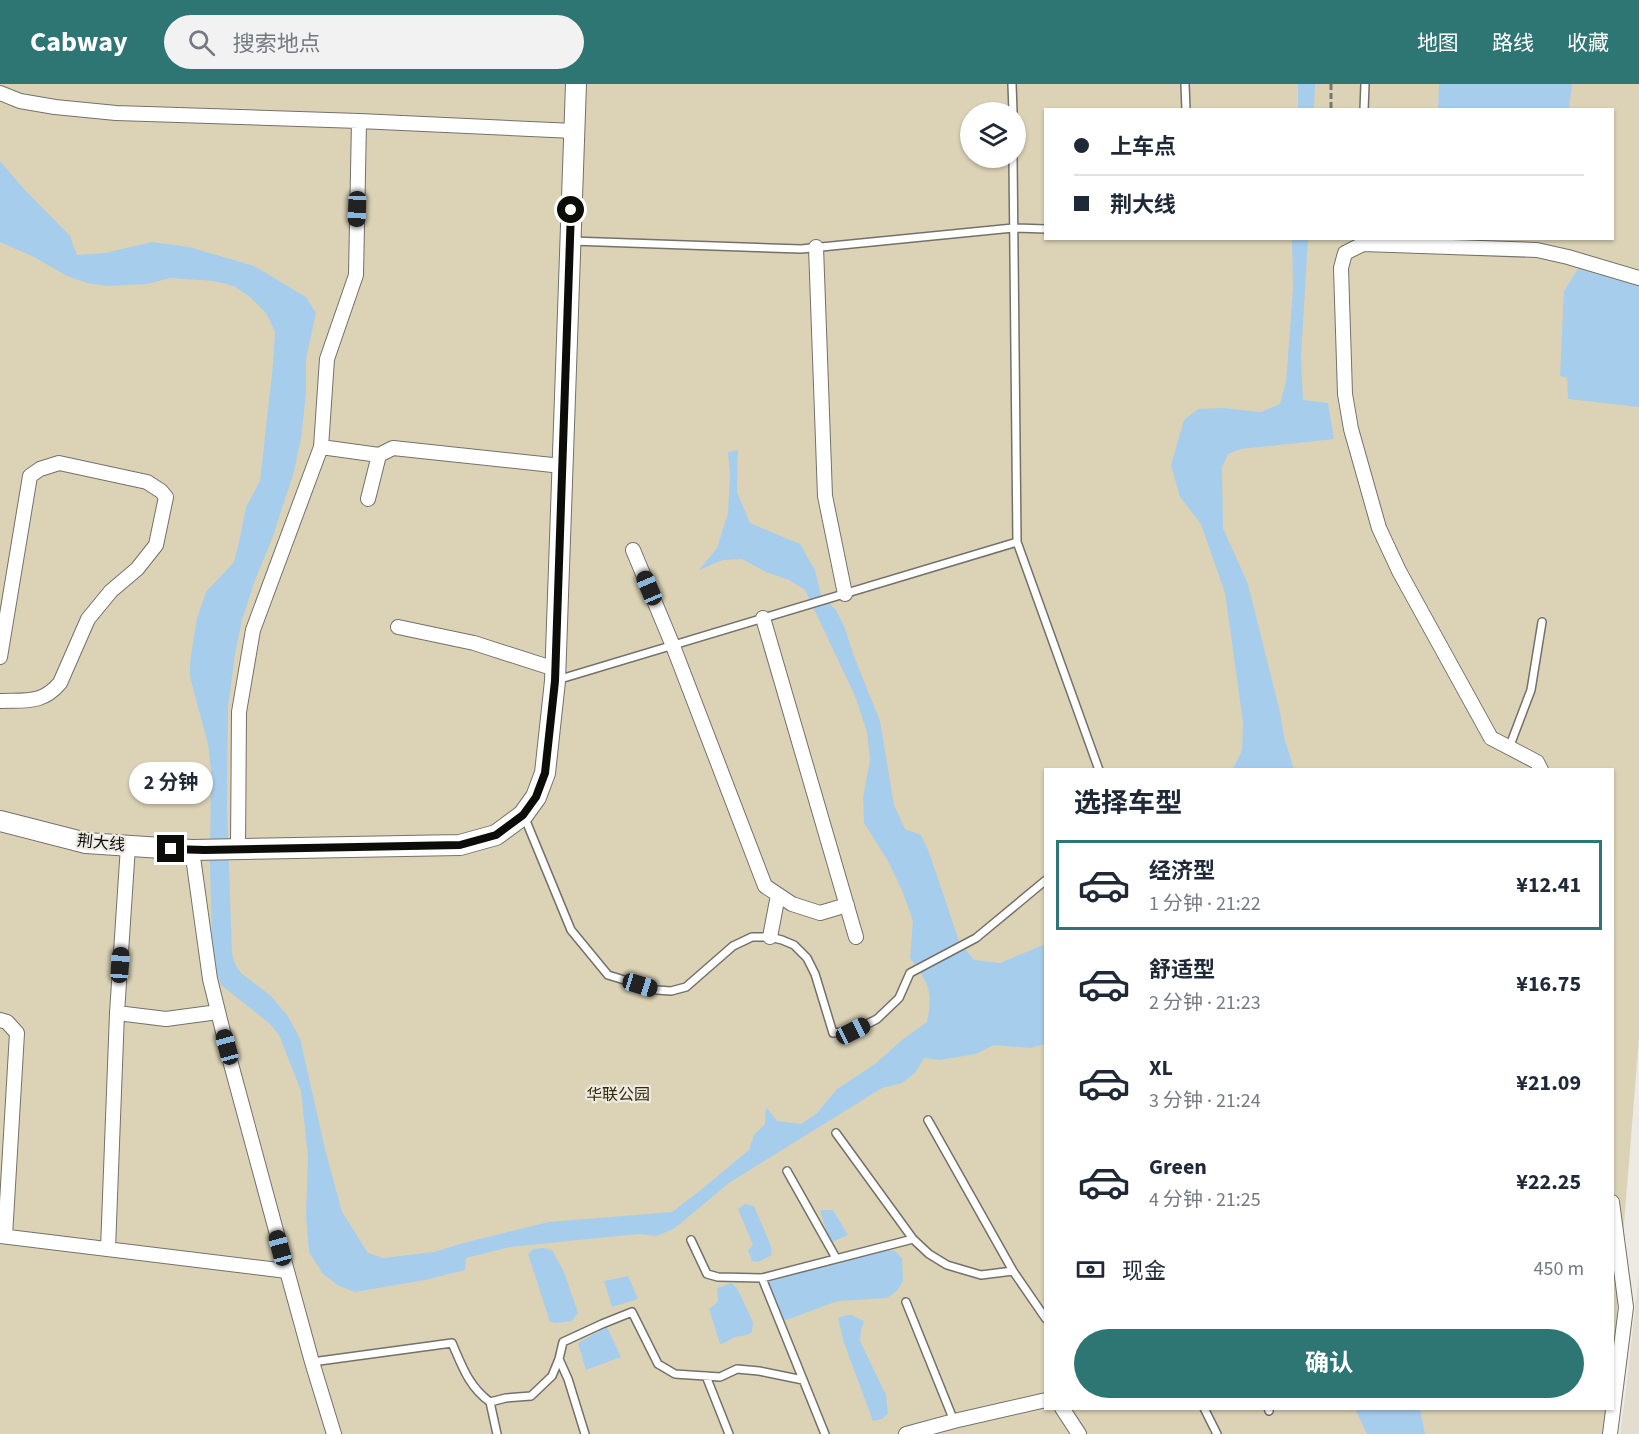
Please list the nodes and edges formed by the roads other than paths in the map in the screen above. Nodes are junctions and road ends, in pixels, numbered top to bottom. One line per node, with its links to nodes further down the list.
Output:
1 (576, 84): 10 (street)
2 (1012, 84): 6 (lane)
3 (1185, 84): 7 (lane)
4 (1365, 84): 8 (lane)
5 (0, 93): 9 (street)
6 (1013, 102)
7 (1186, 108)
8 (1364, 108)
9 (359, 121): 10 (street); 19 (street)
10 (574, 131): 14 (street)
11 (1013, 168): 12 (lane)
12 (1013, 228): 13 (lane); 17 (lane); 23 (lane)
13 (1044, 228)
14 (570, 241): 17 (lane); 21 (street)
15 (1363, 241): 16 (street); 33 (street)
16 (1496, 243): 18 (street)
17 (816, 247): 25 (street)
18 (1639, 278)
19 (321, 447): 20 (street); 39 (street)
20 (379, 455): 21 (street); 22 (street)
21 (562, 466): 31 (street)
22 (368, 499)
23 (1017, 542): 25 (lane); 34 (lane)
24 (633, 550): 29 (street)
25 (845, 594): 26 (lane)
26 (763, 618): 29 (lane); 43 (street)
27 (1542, 622): 33 (lane)
28 (398, 627): 31 (street)
29 (673, 646): 31 (lane); 42 (street)
30 (0, 657): 32 (street)
31 (555, 675): 36 (street)
32 (0, 701)
33 (1509, 748): 35 (street)
34 (1098, 768)
35 (1540, 768)
36 (523, 815): 39 (street, 荆大线); 44 (lane)
37 (0, 821): 38 (street, 荆大线)
38 (128, 846): 40 (street, 荆大线); 47 (street)
39 (238, 849): 40 (street, 荆大线)
40 (198, 850): 46 (street)
41 (1044, 882): 44 (lane)
42 (778, 895): 43 (street); 44 (street)
43 (847, 905): 45 (street)
44 (770, 937)
45 (856, 937)
46 (218, 1012): 47 (street); 59 (street)
47 (117, 1013): 56 (street)
48 (0, 1020): 53 (street)
49 (927, 1120): 58 (lane)
50 (836, 1133): 54 (lane)
51 (787, 1171): 57 (lane)
52 (1614, 1217): 69 (street)
53 (3, 1236): 56 (street)
54 (913, 1239): 57 (lane); 58 (lane)
55 (691, 1240): 60 (lane)
56 (108, 1249): 59 (street)
57 (836, 1258): 60 (lane)
58 (1013, 1270): 62 (lane)
59 (287, 1271): 64 (street)
60 (762, 1278): 66 (lane)
61 (906, 1302): 73 (lane)
62 (1044, 1316)
63 (560, 1359): 65 (lane); 68 (lane); 76 (lane)
64 (312, 1362): 68 (lane); 74 (street)
65 (706, 1376): 66 (lane); 77 (lane)
66 (803, 1380): 78 (lane)
67 (1044, 1400): 73 (street)
68 (490, 1402): 75 (lane)
69 (1614, 1402)
70 (1063, 1410): 80 (street)
71 (1205, 1410): 81 (lane)
72 (1613, 1410): 82 (street)
73 (954, 1421): 79 (street)
74 (334, 1434)
75 (497, 1434)
76 (585, 1434)
77 (729, 1434)
78 (825, 1434)
79 (906, 1434)
80 (1079, 1434)
81 (1217, 1434)
82 (1610, 1434)

